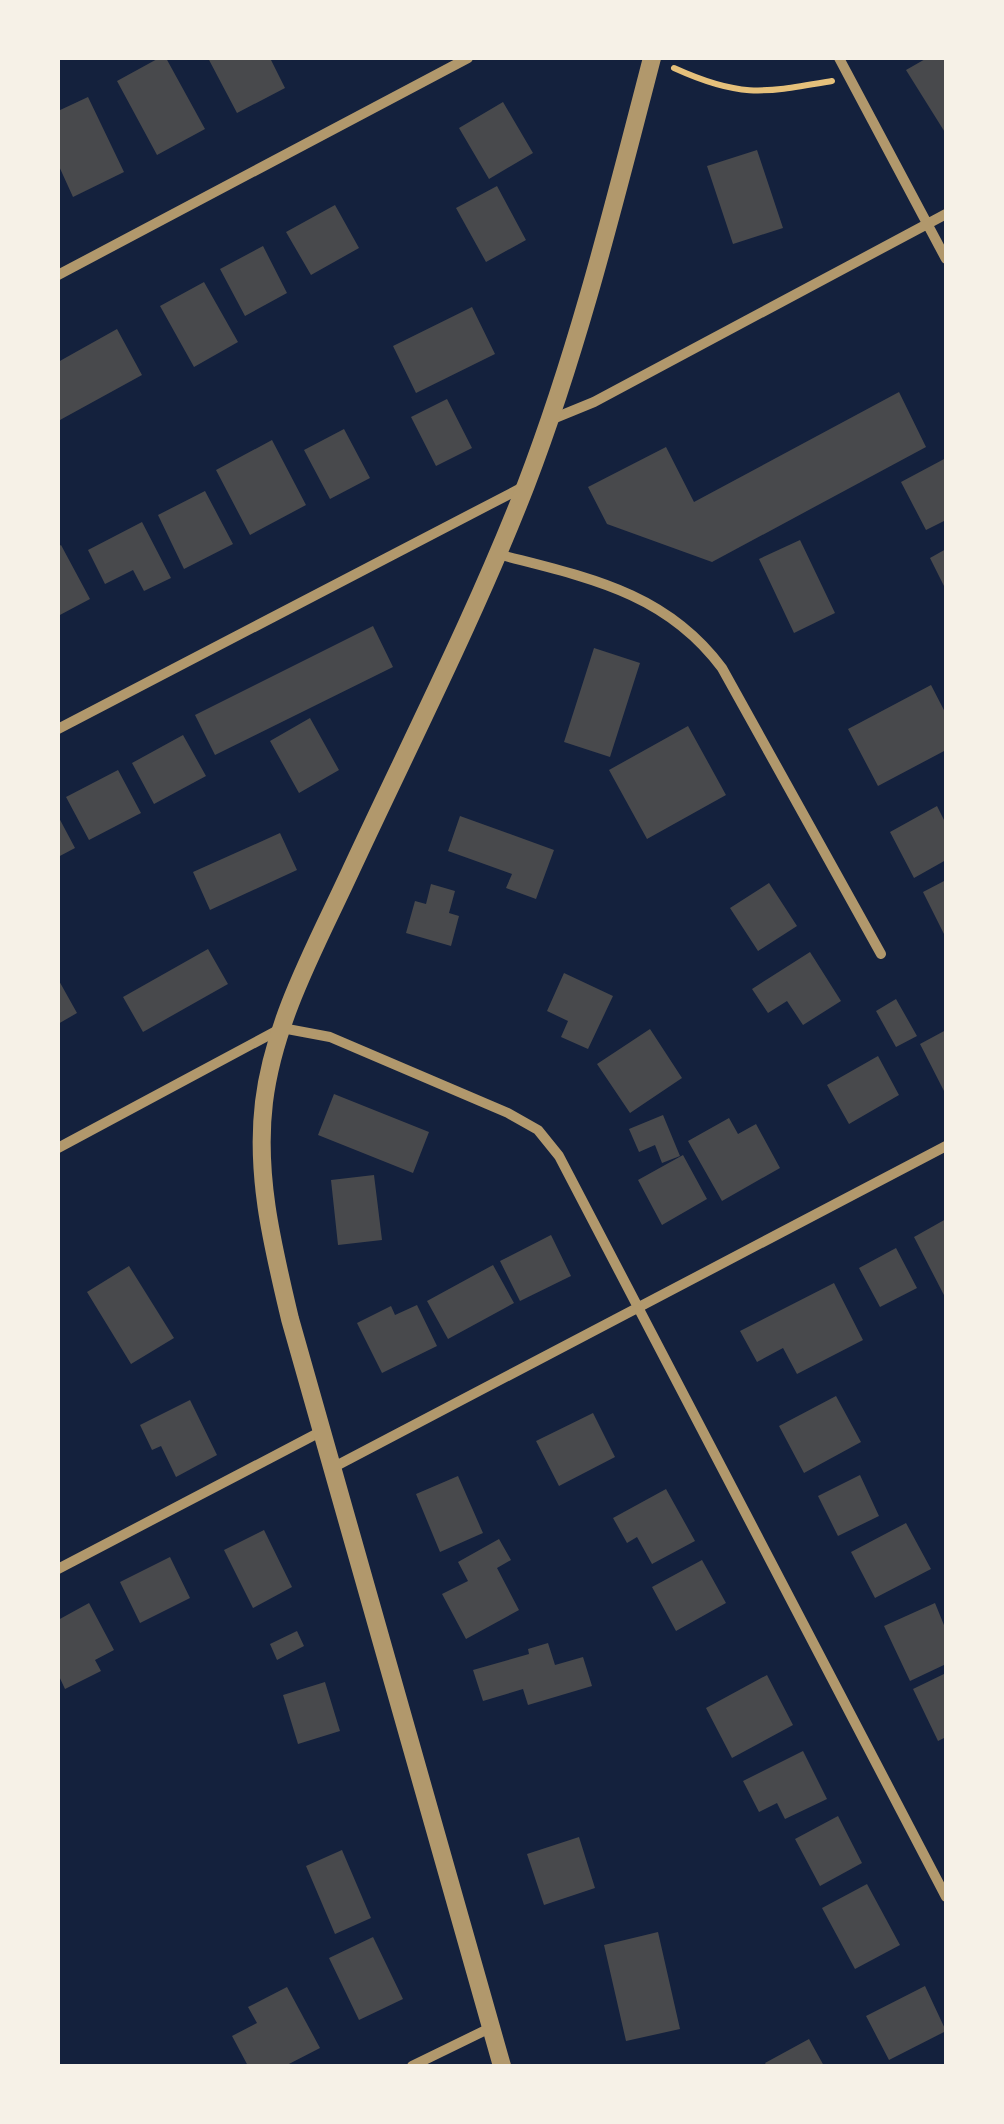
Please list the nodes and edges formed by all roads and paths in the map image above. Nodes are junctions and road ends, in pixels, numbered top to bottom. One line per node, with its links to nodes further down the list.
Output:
1 (468, 58): 8 (street)
2 (652, 58): 4 (path); 9 (street)
3 (839, 58): 4 (street)
4 (852, 78): 6 (street)
5 (946, 214): 6 (street)
6 (928, 224): 7 (street); 9 (street)
7 (946, 259)
8 (58, 275)
9 (549, 420): 10 (street)
10 (526, 486): 11 (street); 12 (street)
11 (496, 554): 13 (street); 14 (street)
12 (58, 728)
13 (881, 954)
14 (282, 1028): 16 (street); 17 (street); 18 (street)
15 (946, 1146): 17 (street)
16 (58, 1148)
17 (638, 1307): 19 (street); 21 (street)
18 (322, 1430): 19 (street); 20 (street)
19 (334, 1467): 22 (street)
20 (58, 1569)
21 (946, 1897)
22 (490, 2028): 23 (street); 24 (street)
23 (412, 2066)
24 (502, 2066)

